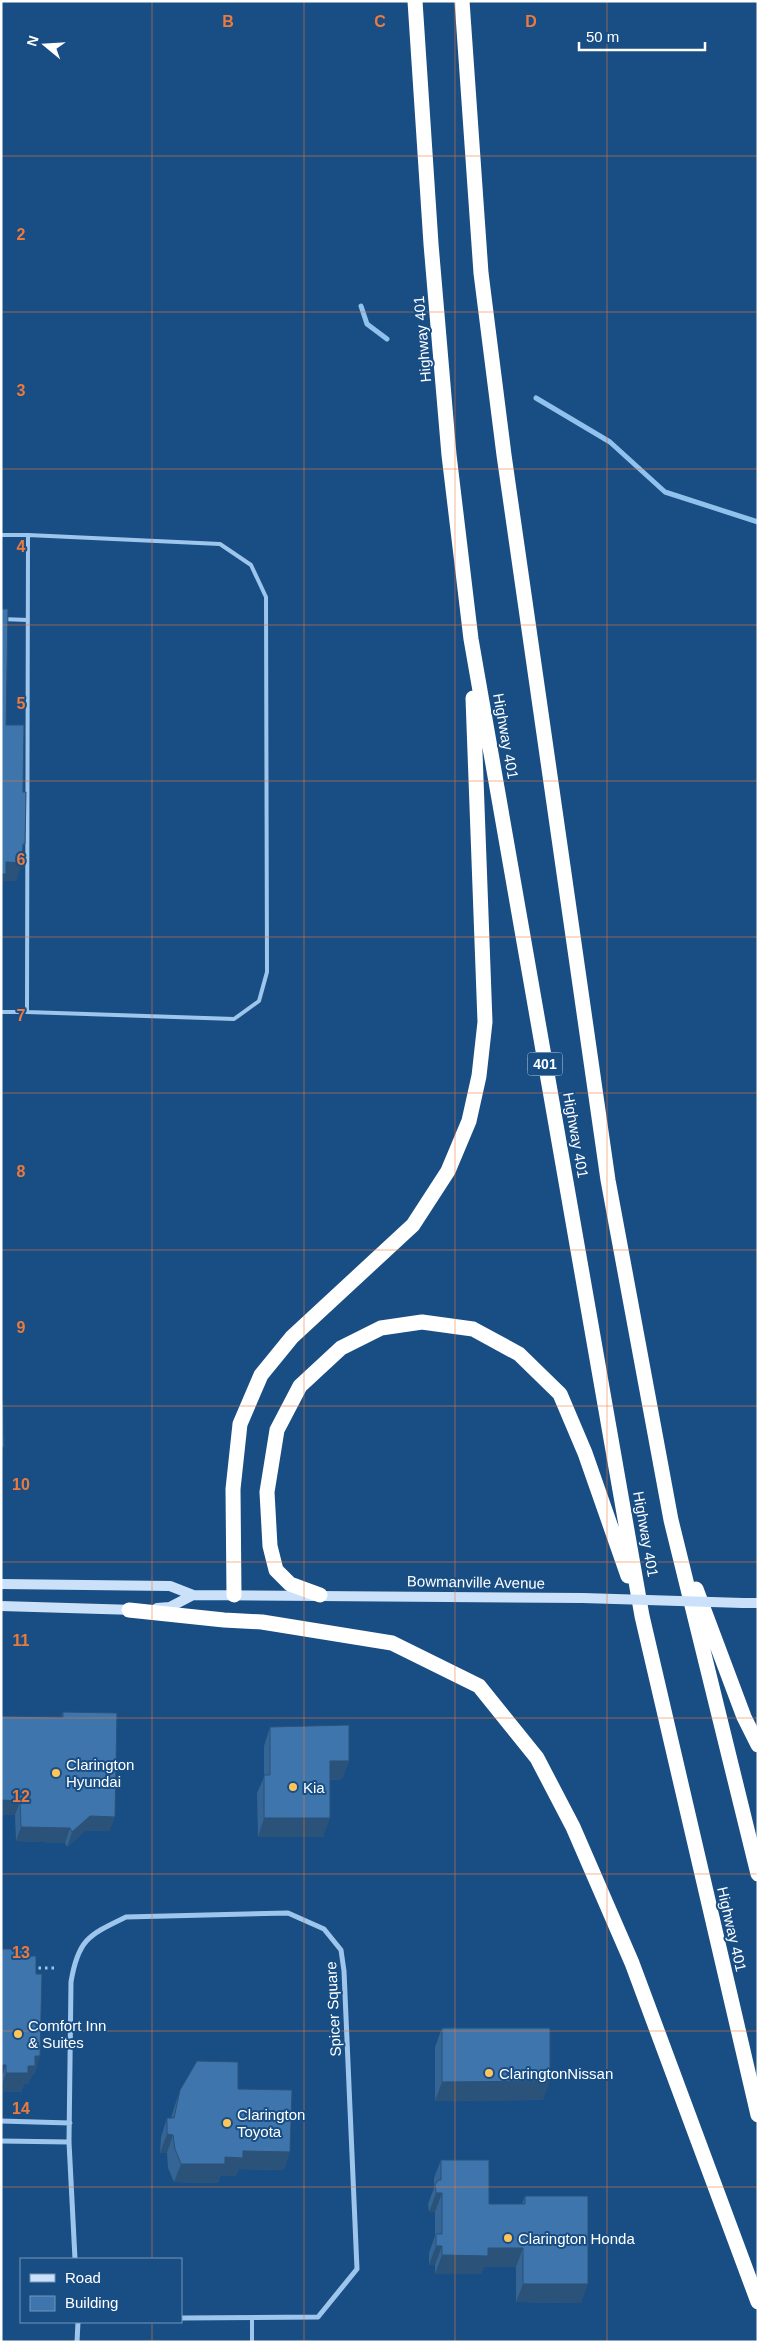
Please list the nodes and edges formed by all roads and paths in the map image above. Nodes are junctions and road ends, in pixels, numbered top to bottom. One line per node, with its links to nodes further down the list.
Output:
1 (415, 1): 7 (highway, Highway 401 / 401)
2 (462, 1): 10 (highway, Highway 401)
3 (1, 535): 4 (lane)
4 (28, 535): 6 (lane); 9 (lane)
5 (1, 619): 6 (lane)
6 (28, 620): 9 (lane)
7 (471, 639): 13 (highway); 18 (highway, Highway 401 / 401)
8 (1, 1012): 9 (lane)
9 (27, 1012)
10 (671, 1520): 19 (highway); 20 (highway, Highway 401)
11 (1, 1584): 12 (main road, Bowmanville Avenue)
12 (193, 1595): 13 (main road, Bowmanville Avenue); 17 (main road, Bowmanville Avenue)
13 (234, 1595): 14 (main road, Bowmanville Avenue)
14 (320, 1595): 15 (main road, Bowmanville Avenue, bridge); 18 (highway)
15 (758, 1603)
16 (1, 1606): 17 (main road, Bowmanville Avenue)
17 (129, 1610): 29 (highway)
18 (642, 1616): 23 (highway, Highway 401 / 401)
19 (758, 1745)
20 (758, 1874)
21 (27, 1968): 22 (path)
22 (55, 1968)
23 (758, 2115)
24 (1, 2121): 25 (street)
25 (70, 2123): 27 (street, Spicer Square); 31 (street, Spicer Square)
26 (1, 2141): 27 (street)
27 (69, 2142): 28 (street, Spicer Square)
28 (75, 2258)
29 (758, 2302)
30 (182, 2318): 31 (street, Spicer Square)
31 (252, 2318): 34 (lane)
32 (78, 2323): 33 (street)
33 (78, 2342)
34 (252, 2342)

